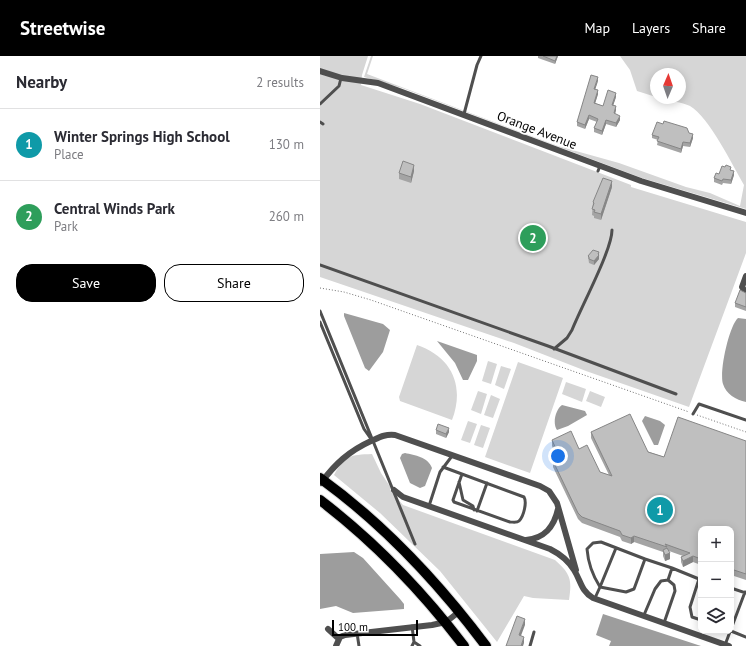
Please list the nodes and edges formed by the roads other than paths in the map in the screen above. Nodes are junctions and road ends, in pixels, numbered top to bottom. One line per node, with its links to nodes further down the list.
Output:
1 (481, 56): 5 (lane)
2 (321, 73): 3 (street, Orange Avenue)
3 (341, 78): 4 (lane); 5 (street, Orange Avenue)
4 (320, 104)
5 (464, 114): 6 (street, Orange Avenue)
6 (746, 213)
7 (612, 230): 13 (lane)
8 (321, 265): 13 (lane)
9 (746, 276): 10 (street)
10 (746, 293)
11 (320, 310): 17 (lane)
12 (320, 322): 17 (lane)
13 (554, 349): 14 (lane)
14 (676, 394)
15 (693, 414): 16 (lane)
16 (746, 420)
17 (372, 441): 18 (street); 21 (street); 24 (lane)
18 (453, 455): 19 (lane); 27 (street)
19 (443, 467): 20 (lane); 26 (lane)
20 (462, 474): 22 (lane); 23 (lane)
21 (321, 481): 42 (main road)
22 (459, 482): 28 (lane); 28 (lane)
23 (487, 483): 28 (lane); 28 (lane)
24 (394, 490): 26 (street); 30 (lane)
25 (320, 500): 45 (main road)
26 (429, 506): 29 (street)
27 (558, 507): 29 (street); 34 (street)
28 (476, 510)
29 (525, 540): 34 (street)
30 (415, 544)
31 (616, 548): 32 (lane); 38 (lane); 38 (lane)
32 (645, 559): 33 (lane); 38 (lane)
33 (672, 568): 35 (lane); 36 (lane)
34 (578, 577): 41 (street)
35 (698, 579)
36 (668, 580): 43 (lane); 46 (lane)
37 (698, 585): 44 (lane)
38 (600, 587): 41 (lane)
39 (734, 589): 40 (lane)
40 (745, 593): 47 (lane)
41 (594, 599): 43 (street)
42 (460, 611): 45 (street); 63 (main road)
43 (643, 616): 46 (street)
44 (698, 619)
45 (446, 622): 48 (street); 62 (main road)
46 (664, 623): 57 (street)
47 (734, 623)
48 (412, 626): 52 (street); 56 (lane)
49 (328, 629): 55 (street)
50 (534, 632): 64 (lane)
51 (734, 632): 54 (lane)
52 (357, 633): 55 (street); 59 (lane)
53 (730, 634): 57 (lane)
54 (746, 637)
55 (338, 639): 58 (street)
56 (414, 642): 60 (lane); 61 (lane)
57 (727, 645)
58 (336, 646)
59 (359, 646)
60 (412, 646)
61 (420, 646)
62 (464, 646)
63 (486, 646)
64 (530, 646)

